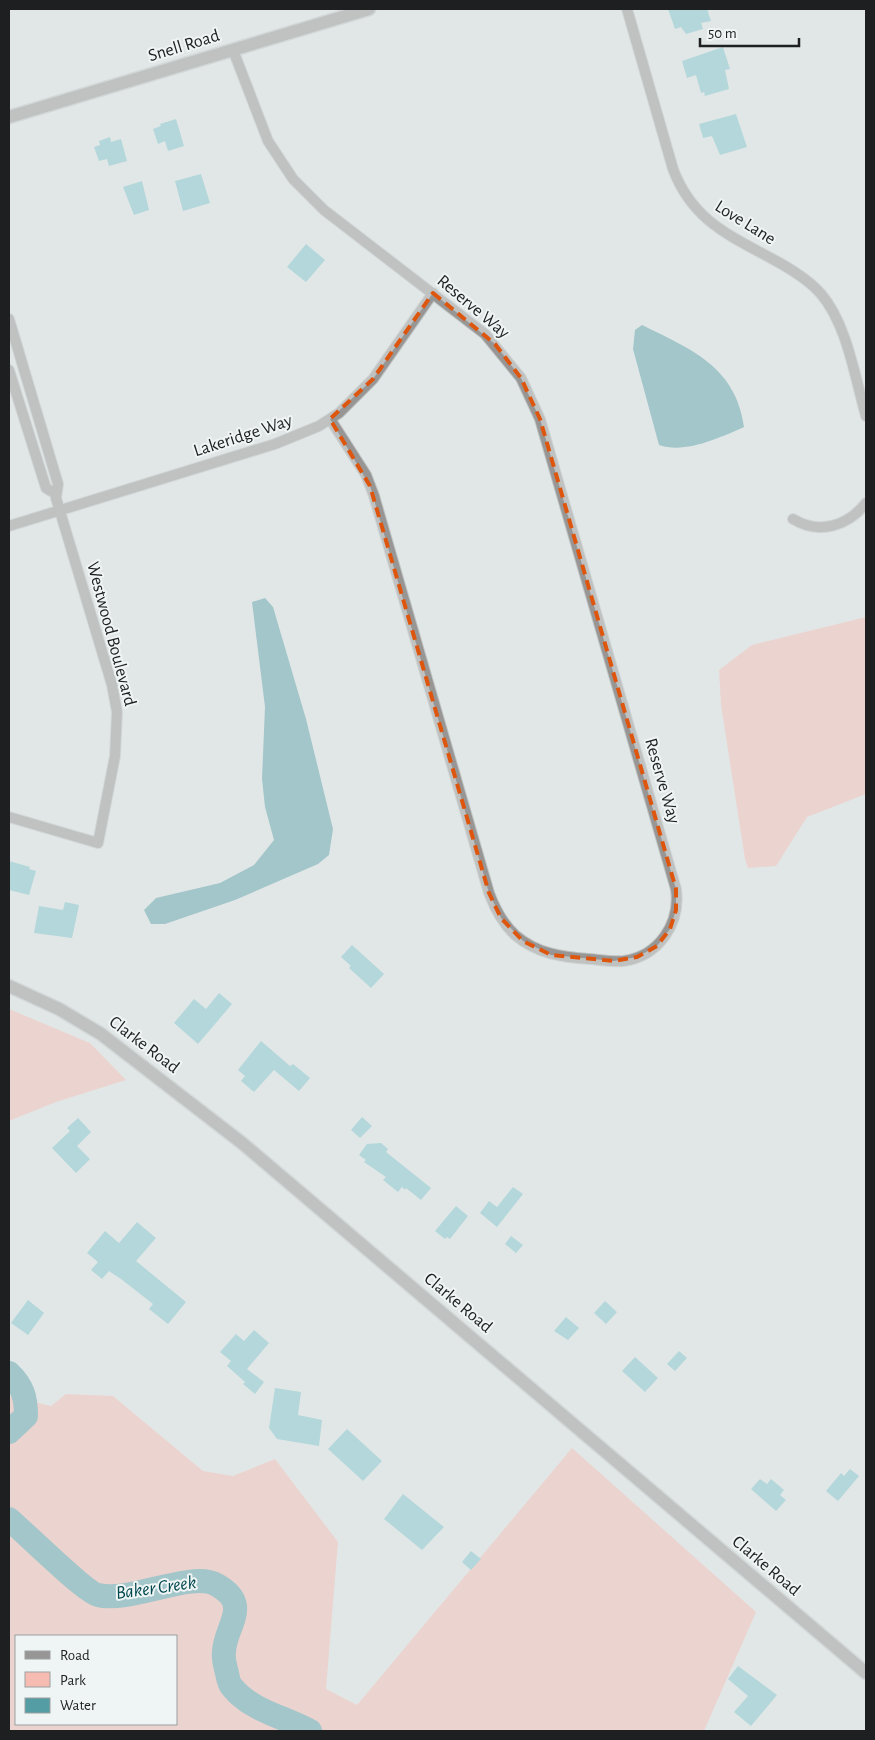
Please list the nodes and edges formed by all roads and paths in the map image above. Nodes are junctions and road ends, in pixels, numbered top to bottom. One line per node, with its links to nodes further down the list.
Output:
1 (369, 9): 3 (street, Snell Road)
2 (627, 9): 8 (street, Love Lane)
3 (232, 50): 4 (street, Snell Road); 5 (street, Reserve Way)
4 (9, 117)
5 (433, 293): 9 (street, Lakeridge Way); 9 (street, Reserve Way)
6 (9, 320): 10 (street, Westwood Boulevard)
7 (9, 370): 10 (street, Westwood Boulevard)
8 (866, 416)
9 (330, 419): 12 (street, Lakeridge Way)
10 (56, 494): 12 (street, Westwood Boulevard)
11 (866, 503): 13 (street)
12 (60, 511): 14 (street, Lakeridge Way); 15 (street, Westwood Boulevard)
13 (793, 519)
14 (9, 526)
15 (9, 817)
16 (9, 986): 17 (street, Clarke Road)
17 (866, 1673)

